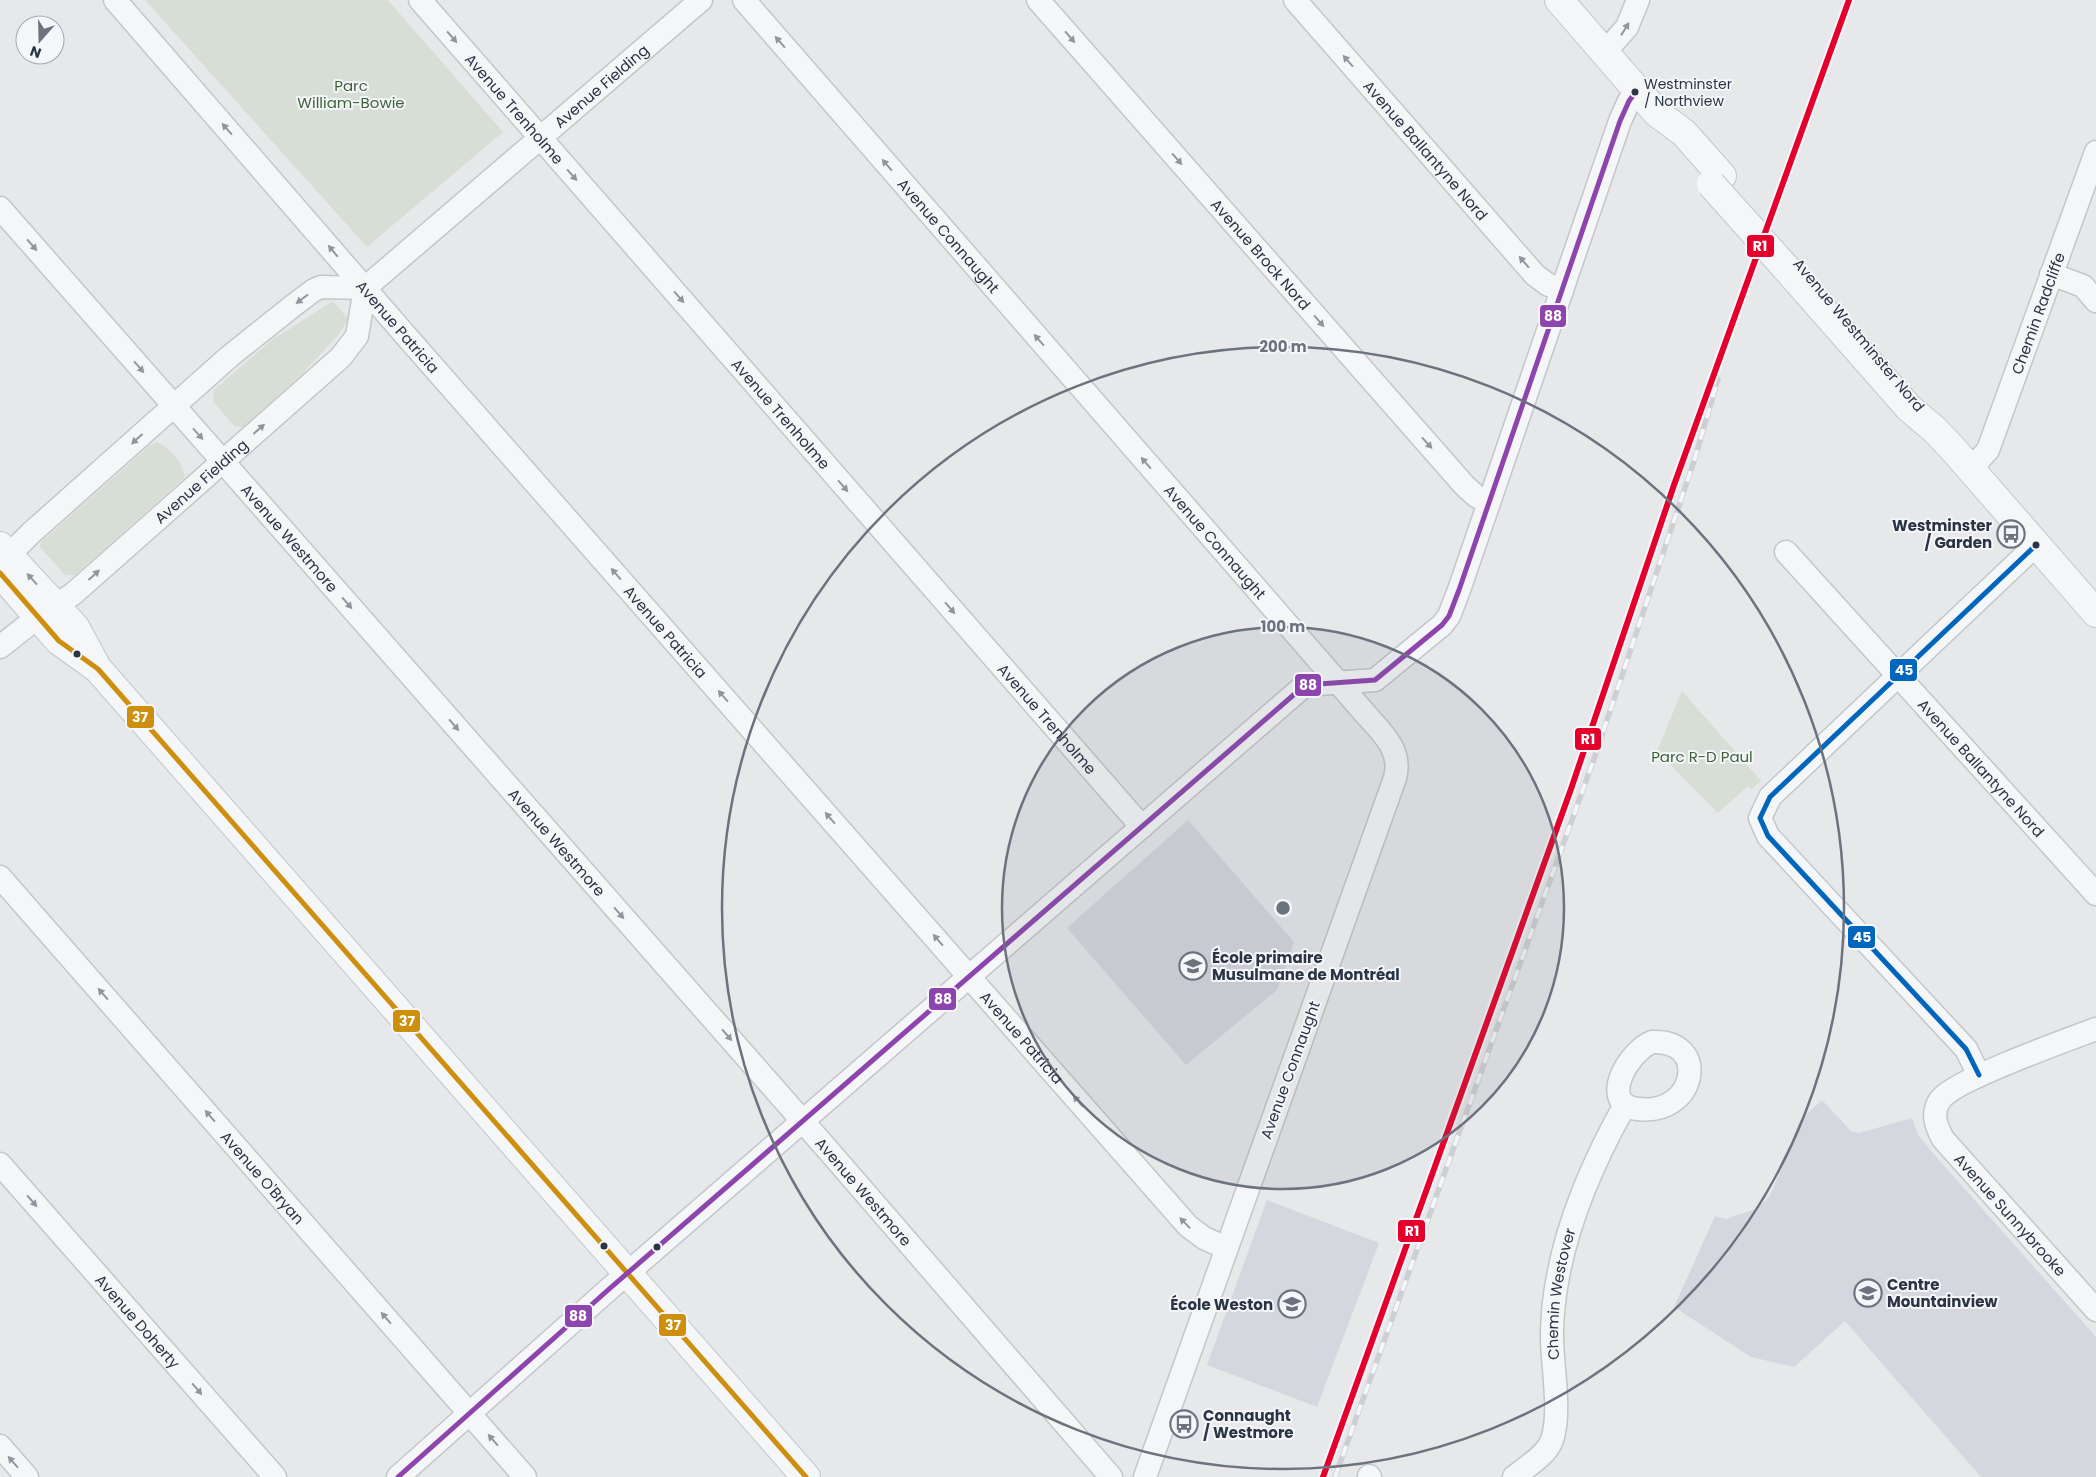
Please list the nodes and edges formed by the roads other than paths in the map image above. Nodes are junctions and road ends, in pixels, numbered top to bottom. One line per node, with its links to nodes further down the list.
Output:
1 (115, 0): 15 (street, Avenue Patricia, one-way to 1)
2 (420, 0): 11 (street, Avenue Trenholme, one-way to 11)
3 (701, 0): 11 (street, Avenue Fielding)
4 (744, 0): 29 (street, Avenue Connaught, one-way to 4)
5 (1038, 0): 21 (street, Avenue Brock Nord, one-way to 21)
6 (1295, 0): 16 (street, Avenue Ballantyne Nord, one-way to 6)
7 (1559, 0): 9 (street, Avenue Westminster Nord)
8 (1638, 0): 9 (street, one-way to 8)
9 (1604, 52): 10 (street, Avenue Westminster Nord)
10 (1637, 90): 16 (street); 20 (street, Avenue Westminster Nord)
11 (540, 138): 15 (street, Avenue Fielding); 30 (street, Avenue Trenholme, one-way to 30)
12 (2096, 152): 14 (street, Chemin Radcliffe)
13 (0, 208): 18 (street, Avenue Westmore, one-way to 18)
14 (2051, 274): 17 (street); 20 (street, Chemin Radcliffe)
15 (365, 288): 18 (street, one-way to 18); 19 (street, Avenue Fielding, one-way to 15); 33 (street, Avenue Patricia, one-way to 15)
16 (1562, 291): 21 (street)
17 (2096, 301)
18 (174, 406): 19 (street, Avenue Westmore, one-way to 19); 24 (street, one-way to 24)
19 (223, 461): 25 (street, Avenue Fielding, one-way to 19); 37 (street, Avenue Westmore, one-way to 37)
20 (1971, 469): 22 (street, Avenue Westminster Nord)
21 (1488, 502): 29 (street)
22 (2036, 545): 26 (street, Avenue Westminster Nord); 28 (street)
23 (1786, 552): 28 (street, Avenue Ballantyne Nord)
24 (2, 559): 25 (street)
25 (47, 611): 27 (street, Avenue Fielding); 40 (street)
26 (2096, 613)
27 (0, 648)
28 (1898, 675): 32 (street, Avenue Ballantyne Nord); 35 (street)
29 (1339, 684): 30 (street); 39 (street, Avenue Connaught)
30 (1142, 827): 33 (street)
31 (0, 877): 42 (street, Avenue O'Bryan, one-way to 31)
32 (2096, 894)
33 (970, 977): 37 (street); 39 (street, Avenue Patricia, one-way to 33)
34 (2096, 1029): 35 (street)
35 (1979, 1075): 41 (street, Avenue Sunnybrooke)
36 (1625, 1105): 51 (street, Chemin Westover)
37 (803, 1122): 40 (street); 49 (street, Avenue Westmore)
38 (0, 1164): 45 (street, Avenue Doherty, one-way to 45)
39 (1226, 1248): 50 (street, Avenue Connaught)
40 (628, 1273): 42 (street); 48 (street)
41 (2092, 1297)
42 (470, 1414): 46 (street); 47 (street, Avenue O'Bryan, one-way to 42)
43 (0, 1446): 44 (street, one-way to 43)
44 (27, 1477)
45 (275, 1477)
46 (398, 1477)
47 (524, 1477)
48 (806, 1477)
49 (1111, 1477)
50 (1145, 1477)
51 (1514, 1477)

